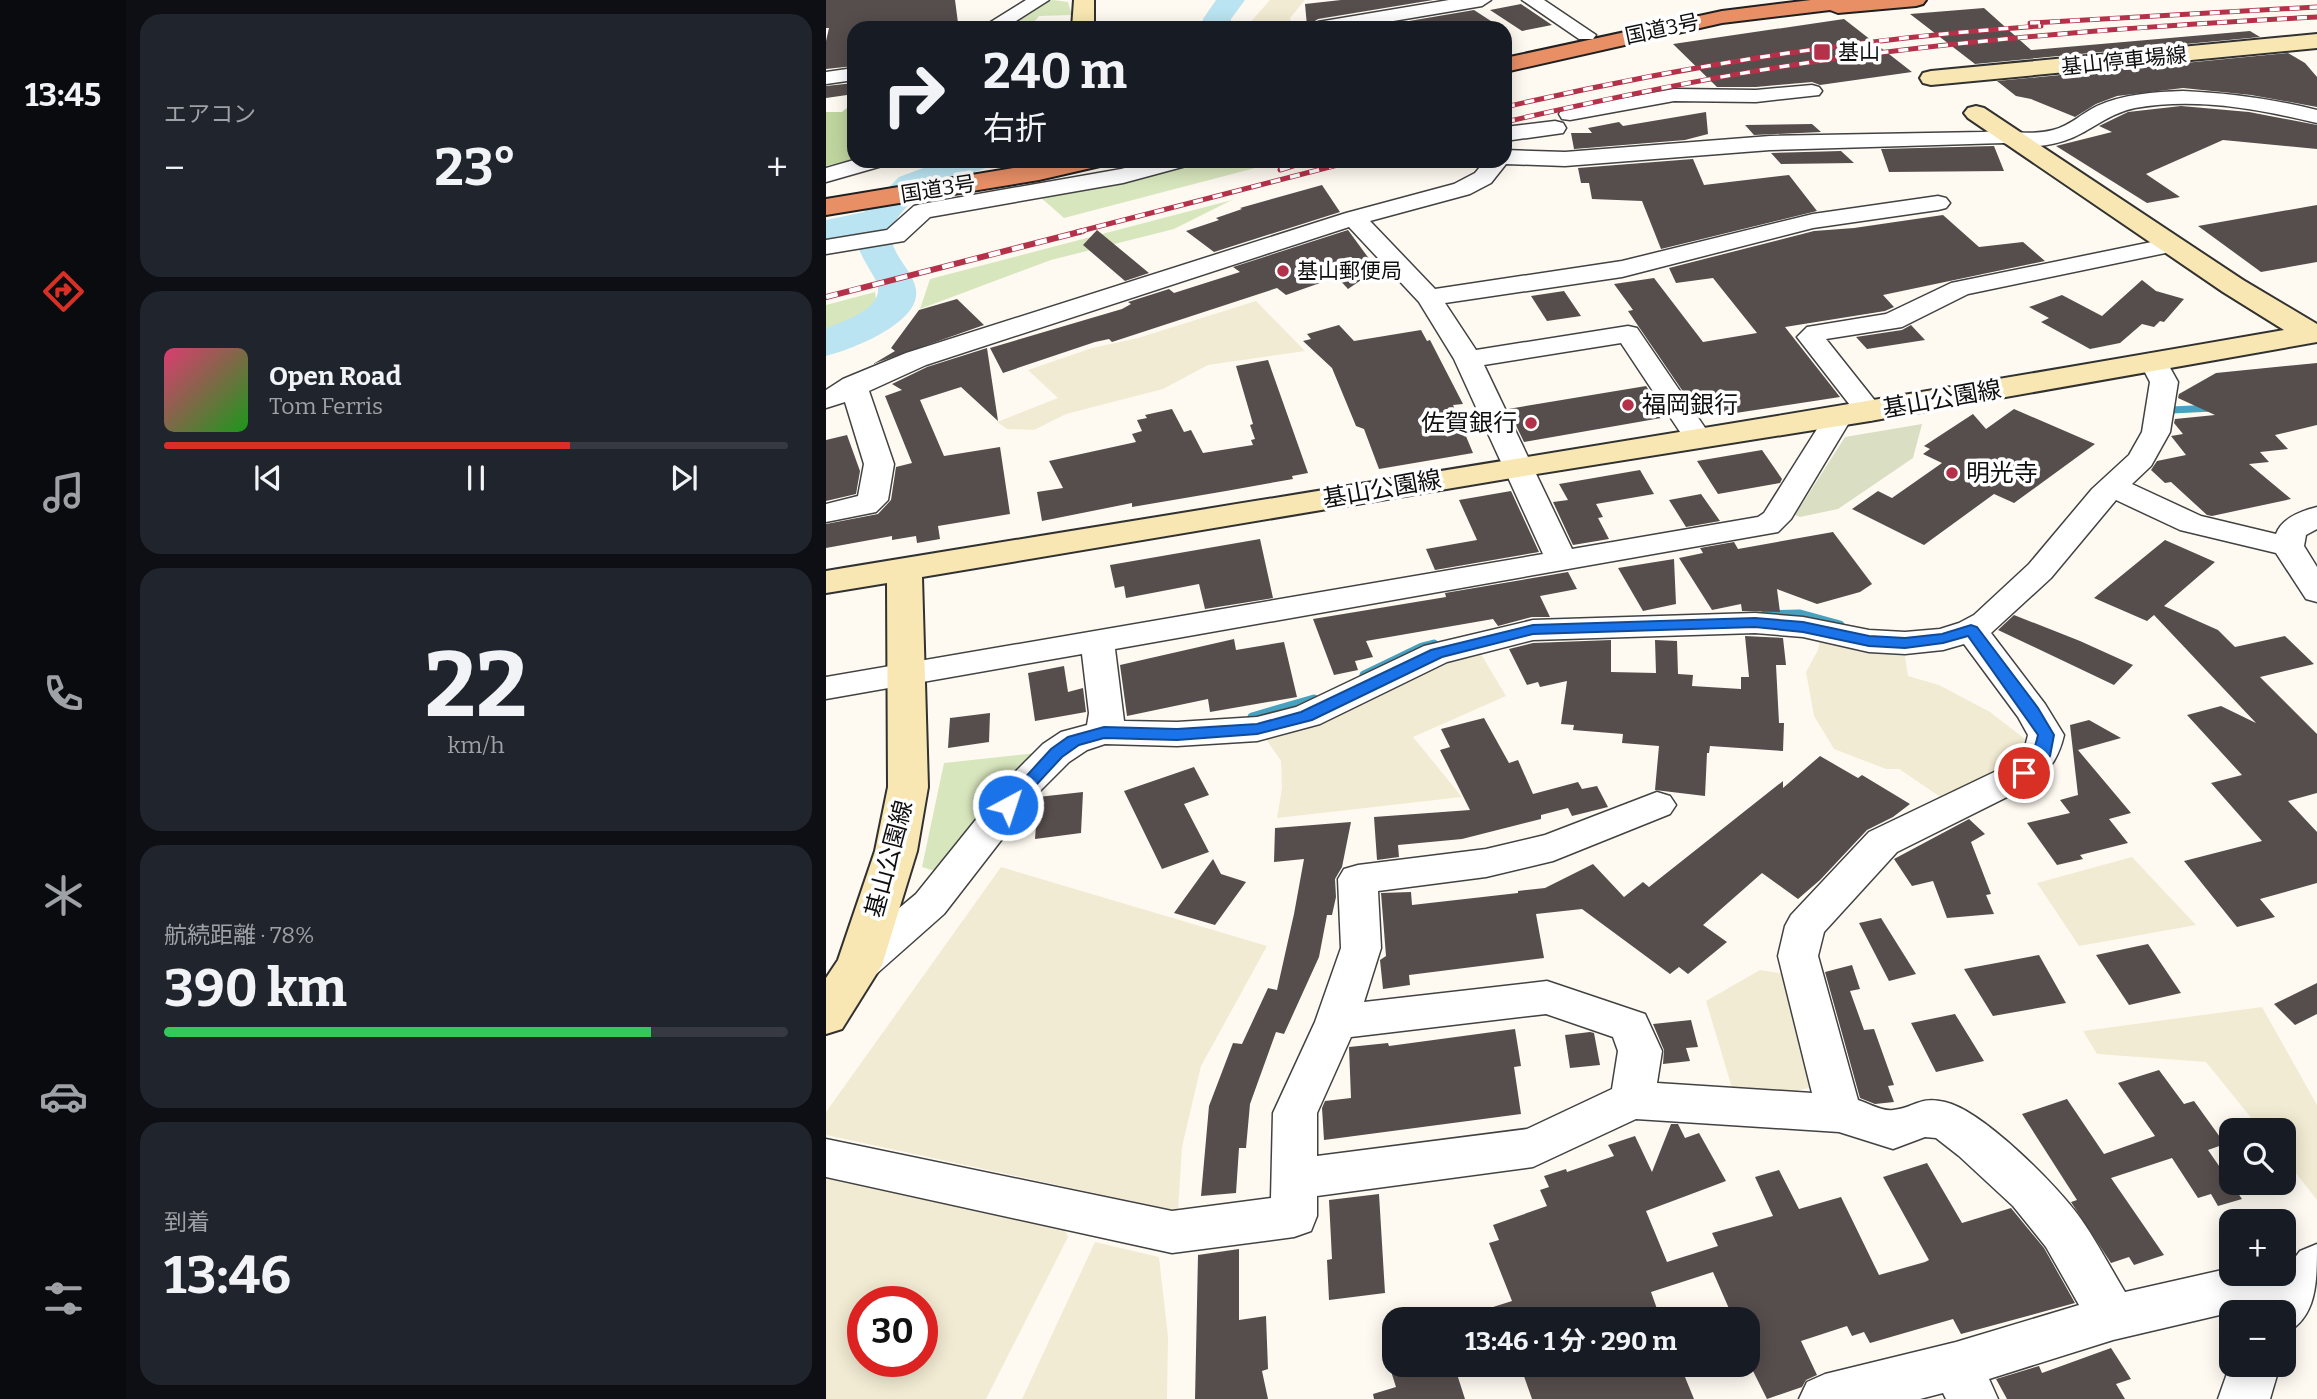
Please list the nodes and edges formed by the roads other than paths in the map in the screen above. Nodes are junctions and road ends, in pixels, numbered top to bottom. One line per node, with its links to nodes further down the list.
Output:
1 (1040, 0): 10 (street)
2 (1084, 0): 11 (main road)
3 (1482, 0): 12 (street)
4 (1531, 0): 14 (street)
5 (1742, 0): 13 (highway)
6 (1788, 0): 13 (highway, 国道3号)
7 (1863, 0): 9 (highway, 国道3号)
8 (1916, 0): 9 (highway)
9 (1722, 17): 17 (highway, 国道3号)
10 (1003, 21)
11 (1083, 21)
12 (1359, 21)
13 (1644, 22): 14 (highway, 国道3号)
14 (1586, 34): 16 (highway, 国道3号)
15 (2317, 41): 20 (main road, 基山停車場線)
16 (1512, 52)
17 (1512, 63)
18 (847, 75): 19 (street)
19 (826, 78)
20 (1931, 78)
21 (1812, 91): 24 (street)
22 (1976, 113): 25 (main road)
23 (2317, 117): 25 (street)
24 (1512, 132)
25 (2010, 137): 26 (street); 39 (main road)
26 (1512, 157)
27 (850, 168): 32 (street)
28 (992, 168): 34 (highway, 国道3号)
29 (1052, 168): 36 (highway, 国道3号)
30 (1152, 168): 40 (street)
31 (1491, 168): 37 (street)
32 (826, 175)
33 (1921, 186): 38 (street)
34 (826, 195)
35 (1938, 204): 38 (street)
36 (826, 207)
37 (1354, 218): 41 (street); 45 (street)
38 (1813, 221): 41 (street)
39 (2171, 245): 42 (main road); 47 (street)
40 (826, 247)
41 (1429, 298): 43 (street)
42 (2314, 333): 44 (main road, 基山公園線)
43 (1468, 359): 48 (street); 49 (street)
44 (2153, 361): 47 (main road, 基山公園線); 50 (street)
45 (853, 385): 46 (street); 51 (street)
46 (826, 400)
47 (1854, 414): 48 (main road, 基山公園線); 54 (street)
48 (1698, 438): 49 (main road, 基山公園線)
49 (1518, 467): 54 (street); 55 (main road, 基山公園線)
50 (2113, 487): 53 (street); 58 (street)
51 (826, 513)
52 (2317, 516): 53 (street)
53 (2288, 546): 57 (street)
54 (1562, 562): 59 (street)
55 (904, 570): 56 (main road); 60 (main road, 基山公園線)
56 (826, 582)
57 (2317, 592)
58 (1971, 630): 62 (street); 68 (street)
59 (1097, 642): 60 (street); 62 (street)
60 (908, 675): 61 (street); 64 (main road, 基山公園線)
61 (826, 688)
62 (1104, 732): 64 (street)
63 (1657, 805): 66 (street)
64 (859, 965): 65 (main road, 基山公園線)
65 (826, 1016)
66 (1336, 1022): 67 (street); 70 (street)
67 (1632, 1100): 68 (street); 70 (street)
68 (1839, 1113): 72 (street)
69 (826, 1158): 70 (street)
70 (1294, 1179)
71 (2297, 1294): 72 (street)
72 (2113, 1317): 74 (street)
73 (2251, 1377): 76 (street)
74 (1964, 1383): 75 (street)
75 (1825, 1399)
76 (2244, 1399)

